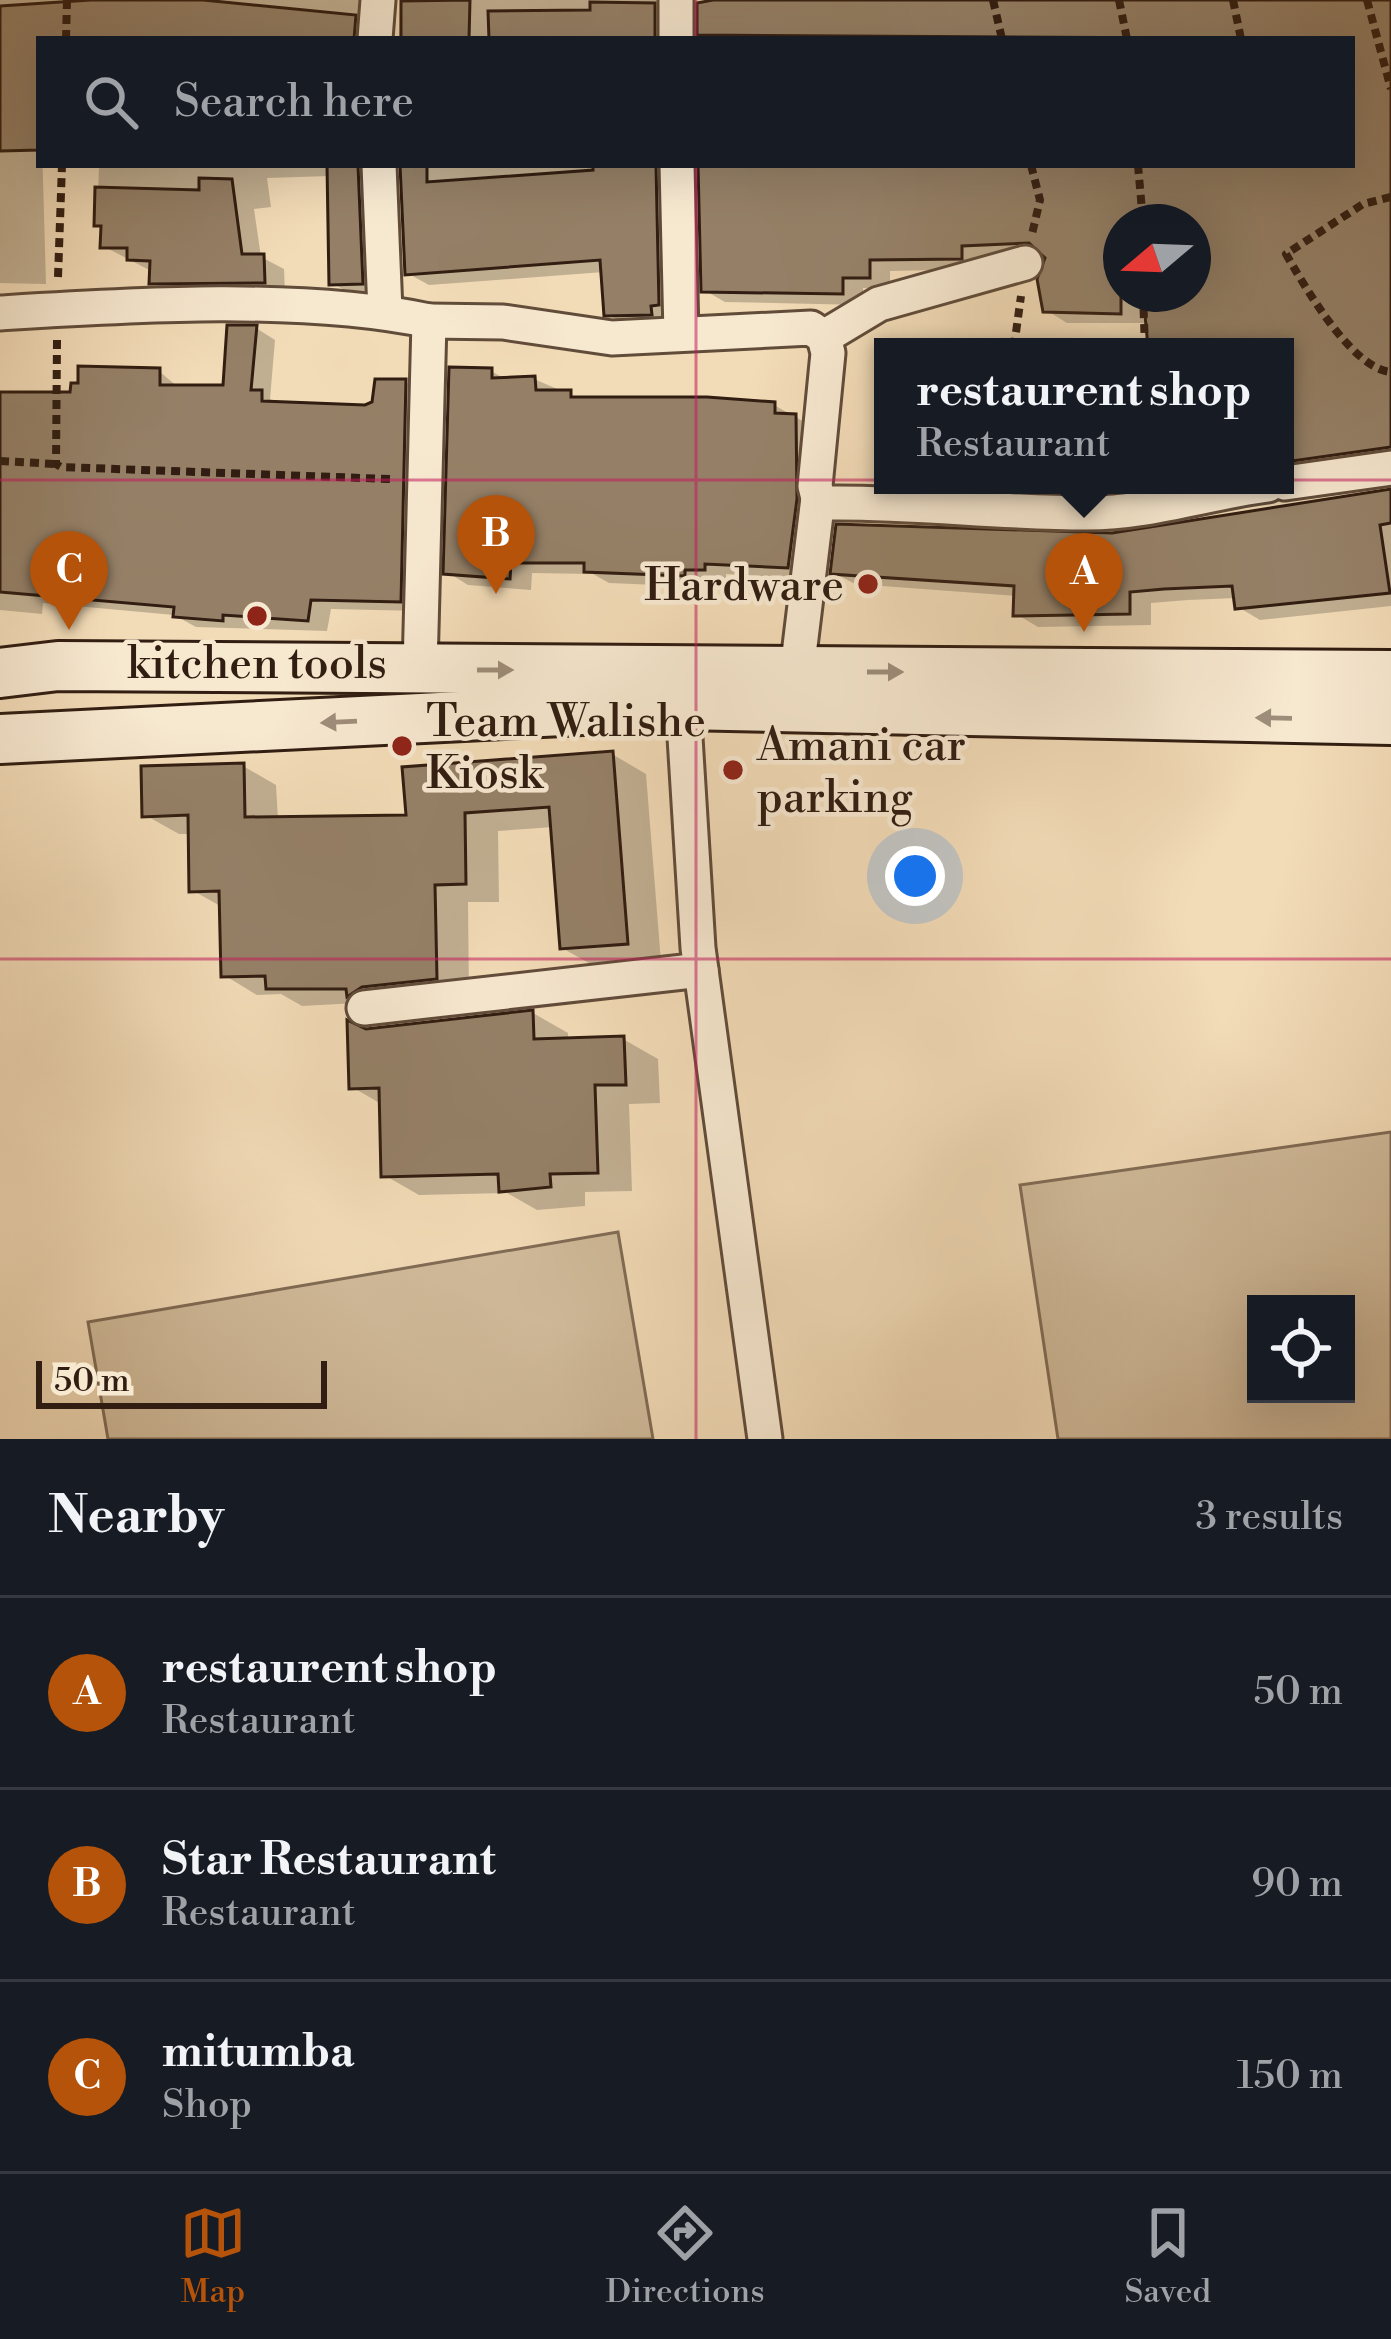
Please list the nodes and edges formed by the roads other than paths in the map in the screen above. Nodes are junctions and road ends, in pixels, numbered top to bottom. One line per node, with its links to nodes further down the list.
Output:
1 (379, 0): 3 (street)
2 (676, 0): 4 (street)
3 (375, 36)
4 (676, 36)
5 (383, 168): 8 (street)
6 (677, 168): 11 (street)
7 (1025, 262): 12 (street)
8 (386, 311): 9 (street); 10 (street)
9 (0, 314)
10 (430, 321): 11 (street); 17 (street)
11 (681, 334): 12 (street)
12 (824, 338): 16 (street)
13 (1391, 468): 14 (street)
14 (1294, 482)
15 (1229, 494): 16 (street)
16 (818, 498): 18 (street)
17 (420, 669): 18 (main road, one-way to 18); 19 (main road)
18 (797, 671): 20 (main road, one-way to 20)
19 (0, 673)
20 (1391, 676)
21 (683, 705): 22 (main road, one-way to 21); 23 (main road, one-way to 23); 24 (street)
22 (1391, 720)
23 (0, 739)
24 (700, 970): 25 (street); 26 (street)
25 (364, 1008)
26 (765, 1439)

